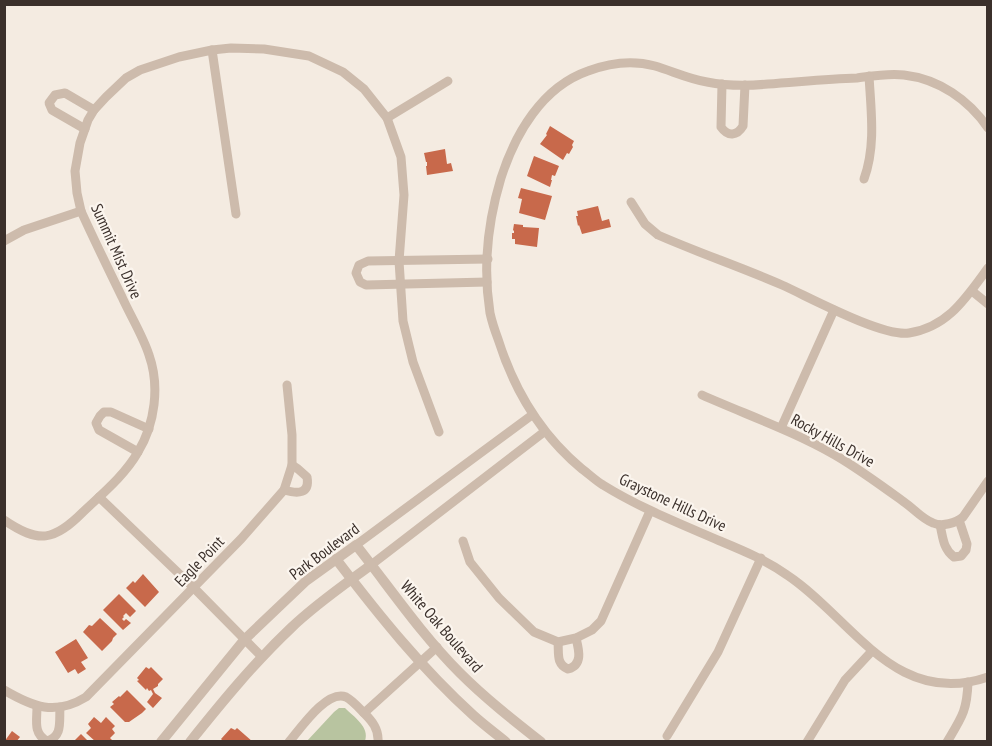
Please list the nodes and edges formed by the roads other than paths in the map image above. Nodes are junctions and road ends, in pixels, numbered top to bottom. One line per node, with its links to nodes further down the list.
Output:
1 (212, 50): 6 (street, Summit Mist Drive); 7 (street, Summit Mist Drive); 13 (street)
2 (869, 76): 5 (street, Graystone Hills Drive); 8 (street, Graystone Hills Drive); 10 (street)
3 (448, 81): 7 (street)
4 (722, 84): 5 (street, Graystone Hills Drive); 5 (street); 15 (street, Graystone Hills Drive)
5 (745, 85)
6 (94, 110): 9 (street, Summit Mist Drive); 9 (street)
7 (387, 118): 16 (street, Summit Mist Drive)
8 (987, 128)
9 (85, 129): 12 (street, Summit Mist Drive)
10 (864, 179)
11 (631, 202): 22 (street)
12 (81, 211): 14 (street); 27 (street, Summit Mist Drive)
13 (236, 214)
14 (4, 241)
15 (488, 259): 16 (street); 18 (street, Graystone Hills Drive)
16 (399, 261): 19 (street, Summit Mist Drive); 19 (street)
17 (987, 268): 20 (street)
18 (487, 282): 19 (street); 25 (street, Graystone Hills Drive)
19 (402, 284): 28 (street, Summit Mist Drive)
20 (972, 291): 21 (street); 22 (street)
21 (987, 304)
22 (834, 310): 26 (street)
23 (287, 386): 31 (street, Eagle Point)
24 (702, 395): 26 (street, Rocky Hills Drive)
25 (532, 415): 29 (street, Graystone Hills Drive); 40 (street, Park Boulevard)
26 (781, 428): 38 (street, Rocky Hills Drive)
27 (149, 429): 30 (street, Summit Mist Drive); 30 (street)
28 (439, 432)
29 (544, 432): 35 (street, Graystone Hills Drive); 43 (street)
30 (138, 452): 34 (street, Summit Mist Drive)
31 (291, 465): 33 (street, Eagle Point); 33 (street)
32 (987, 481): 37 (street)
33 (284, 490): 45 (street, Eagle Point)
34 (99, 497): 36 (street, Summit Mist Drive); 45 (street)
35 (650, 511): 41 (street, Graystone Hills Drive); 46 (street)
36 (4, 520)
37 (959, 520): 38 (street); 38 (street)
38 (940, 525)
39 (463, 541): 48 (street)
40 (356, 545): 42 (street, Park Boulevard); 43 (street, White Oak Boulevard)
41 (761, 558): 50 (street, Graystone Hills Drive); 59 (street)
42 (336, 559): 44 (street); 47 (street, Park Boulevard)
43 (371, 565): 44 (street); 49 (street, White Oak Boulevard)
44 (351, 580): 51 (street); 52 (street)
45 (194, 588): 47 (street); 57 (street, Eagle Point)
46 (576, 638): 48 (street); 48 (street)
47 (245, 639): 51 (street); 60 (street, Park Boulevard)
48 (558, 642)
49 (437, 647): 52 (street); 65 (street, White Oak Boulevard)
50 (872, 651): 54 (street, Graystone Hills Drive); 66 (street)
51 (262, 657): 61 (street)
52 (420, 661): 58 (street); 64 (street)
53 (987, 677): 54 (street, Graystone Hills Drive)
54 (968, 682): 67 (street)
55 (4, 690): 56 (street)
56 (37, 707): 57 (street, Eagle Point); 57 (street)
57 (60, 707)
58 (364, 713): 62 (street); 63 (street)
59 (667, 736)
60 (161, 741)
61 (190, 741)
62 (289, 741)
63 (378, 741)
64 (506, 741)
65 (541, 741)
66 (807, 741)
67 (947, 741)

